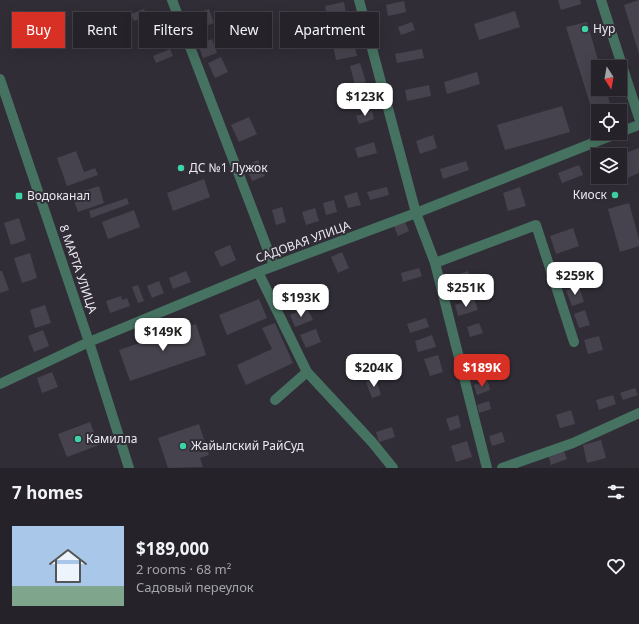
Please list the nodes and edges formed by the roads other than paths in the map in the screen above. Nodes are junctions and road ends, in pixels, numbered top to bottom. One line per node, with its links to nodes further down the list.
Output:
1 (172, 0): 11 (street)
2 (359, 0): 9 (street)
3 (601, 0): 5 (street)
4 (0, 79): 13 (street, 8 МАРТА УЛИЦА)
5 (639, 118)
6 (639, 125): 7 (street, САДОВАЯ УЛИЦА)
7 (627, 130)
8 (601, 140): 9 (street, САДОВАЯ УЛИЦА)
9 (416, 213): 10 (street); 11 (street, САДОВАЯ УЛИЦА)
10 (436, 263): 14 (street); 21 (street)
11 (274, 266): 12 (street, САДОВАЯ УЛИЦА)
12 (258, 272): 13 (street, САДОВАЯ УЛИЦА); 15 (street)
13 (89, 342): 16 (street, САДОВАЯ УЛИЦА); 19 (street, 8 МАРТА УЛИЦА)
14 (574, 342)
15 (307, 372): 17 (street); 20 (street)
16 (0, 384)
17 (275, 400)
18 (639, 413): 22 (street)
19 (129, 468)
20 (393, 468)
21 (487, 468)
22 (502, 468)

